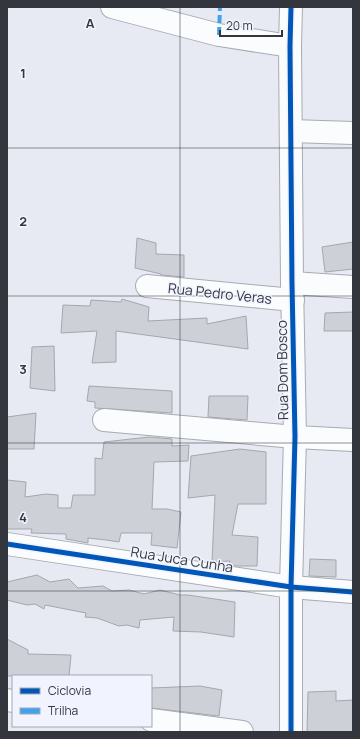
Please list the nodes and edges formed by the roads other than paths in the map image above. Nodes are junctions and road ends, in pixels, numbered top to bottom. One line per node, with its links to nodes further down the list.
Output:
1 (112, 7): 3 (street)
2 (291, 7): 3 (street, Rua Dom Bosco)
3 (290, 46): 4 (street, Rua Dom Bosco)
4 (290, 131): 5 (street); 8 (street, Rua Dom Bosco)
5 (353, 132)
6 (147, 286): 8 (street, Rua Pedro Veras)
7 (353, 287): 8 (street, Rua Pedro Veras)
8 (292, 291): 10 (street, Rua Dom Bosco)
9 (104, 420): 10 (street)
10 (295, 437): 11 (street); 13 (street, Rua Dom Bosco)
11 (353, 440)
12 (7, 544): 13 (street, Rua Juca Cunha)
13 (291, 587): 14 (street, Rua Juca Cunha); 17 (street, Rua Dom Bosco)
14 (353, 592)
15 (152, 720): 16 (street)
16 (242, 732)
17 (291, 732)

